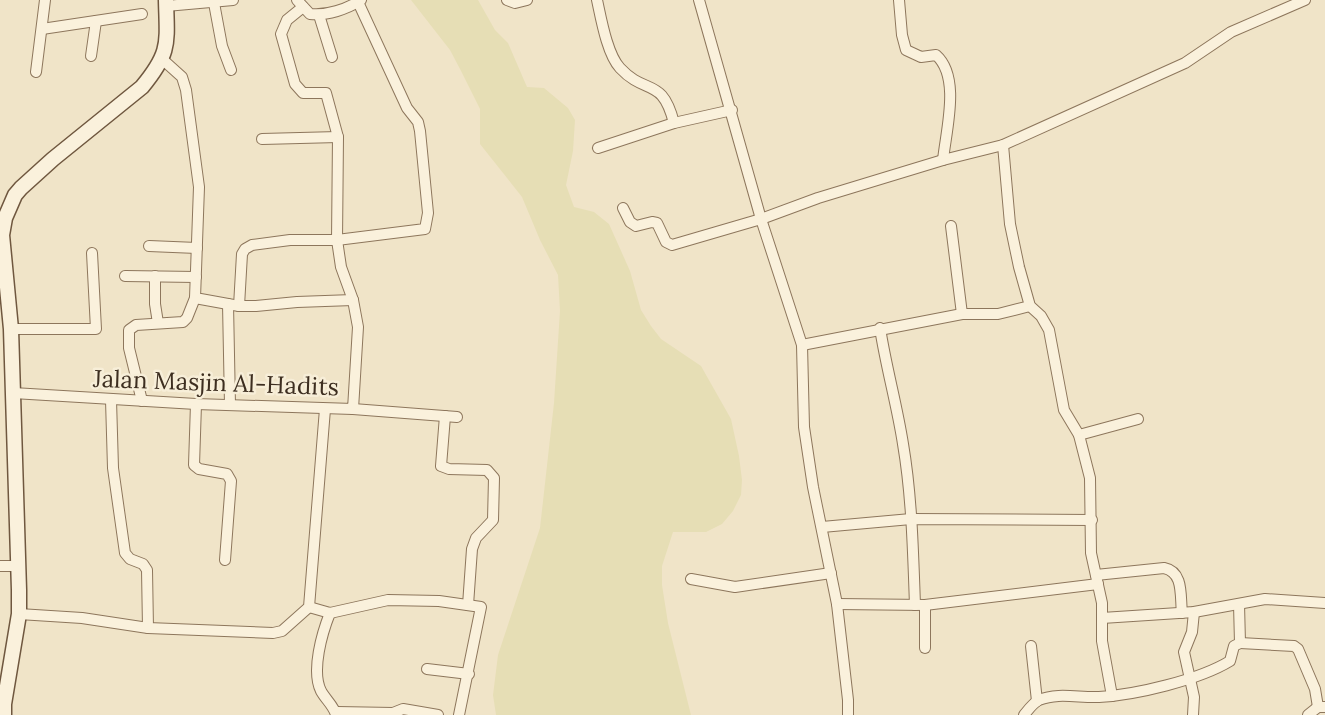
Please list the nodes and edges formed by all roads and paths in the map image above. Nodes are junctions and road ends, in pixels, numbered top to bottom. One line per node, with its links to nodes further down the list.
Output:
1 (45, 0): 16 (street)
2 (233, 0): 11 (street)
3 (507, 0): 4 (street)
4 (527, 0)
5 (597, 0): 23 (street)
6 (699, 0): 22 (street)
7 (899, 0): 28 (street)
8 (1305, 0): 26 (street)
9 (360, 1): 14 (street); 32 (street)
10 (166, 3): 11 (street); 19 (main road)
11 (214, 3): 20 (street)
12 (300, 4): 14 (street); 24 (street, Jalan Masjin Al-Hadits)
13 (142, 14): 15 (street)
14 (319, 15): 18 (street)
15 (96, 21): 16 (street); 17 (street)
16 (42, 29): 21 (street)
17 (91, 56)
18 (332, 57)
19 (162, 59): 34 (street); 46 (main road)
20 (231, 70)
21 (36, 72)
22 (732, 110): 23 (street); 30 (street)
23 (674, 123): 27 (street)
24 (338, 137): 25 (street); 32 (street, Jalan Masjin Al-Hadits)
25 (262, 139)
26 (1003, 145): 28 (street); 42 (street)
27 (598, 148)
28 (943, 160): 30 (street)
29 (623, 208): 30 (street)
30 (761, 219): 47 (street)
31 (951, 226): 43 (street)
32 (337, 240): 40 (street, Jalan Masjin Al-Hadits); 41 (street)
33 (149, 246): 34 (street)
34 (197, 248): 38 (street)
35 (92, 253): 46 (street)
36 (125, 276): 37 (street)
37 (155, 276): 38 (street); 44 (street)
38 (195, 277): 39 (street)
39 (195, 298): 41 (street); 44 (street)
40 (353, 300): 41 (street); 54 (street, Jalan Masjin Al-Hadits)
41 (234, 305): 52 (street)
42 (1030, 306): 43 (street); 58 (street)
43 (962, 314): 45 (street)
44 (158, 323): 50 (street)
45 (880, 328): 47 (street); 59 (street)
46 (11, 329): 48 (main road)
47 (802, 345): 61 (street)
48 (13, 393): 49 (street, Jalan Masjin Al-Hadits); 64 (main road)
49 (111, 400): 50 (street, Jalan Masjin Al-Hadits); 79 (street)
50 (142, 401): 51 (street, Jalan Masjin Al-Hadits)
51 (196, 404): 52 (street, Jalan Masjin Al-Hadits); 62 (street)
52 (230, 405): 53 (street, Jalan Masjin Al-Hadits)
53 (325, 409): 54 (street, Jalan Masjin Al-Hadits); 73 (street)
54 (353, 410): 55 (street)
55 (445, 416): 56 (street); 71 (street)
56 (457, 417)
57 (1138, 419): 58 (street)
58 (1079, 435): 60 (street)
59 (911, 519): 60 (street); 61 (street); 72 (street)
60 (1091, 520): 67 (street)
61 (822, 527): 65 (street)
62 (225, 560)
63 (0, 566): 64 (street)
64 (19, 566): 77 (main road)
65 (831, 573): 66 (street); 69 (street)
66 (691, 579)
67 (1097, 580): 72 (street); 76 (street); 78 (street)
68 (1325, 603): 70 (street)
69 (837, 604): 72 (street); 93 (street)
70 (1239, 604): 74 (street); 80 (street)
71 (468, 605): 75 (street); 84 (street)
72 (920, 605): 82 (street)
73 (309, 607): 75 (street); 79 (street)
74 (1194, 612): 76 (street); 85 (street)
75 (330, 613): 89 (street)
76 (1182, 613): 78 (street)
77 (19, 614): 79 (street); 90 (main road)
78 (1102, 618): 86 (street)
79 (148, 628)
80 (1240, 643): 85 (street); 88 (street)
81 (1031, 646): 87 (street)
82 (925, 648)
83 (427, 669): 84 (street)
84 (469, 674): 92 (street)
85 (1191, 680): 86 (street); 95 (street)
86 (1112, 696): 87 (street)
87 (1037, 701): 94 (street)
88 (1322, 707): 96 (street)
89 (336, 714): 91 (street)
90 (4, 715)
91 (438, 715)
92 (459, 715)
93 (848, 715)
94 (1024, 715)
95 (1193, 715)
96 (1308, 715)

